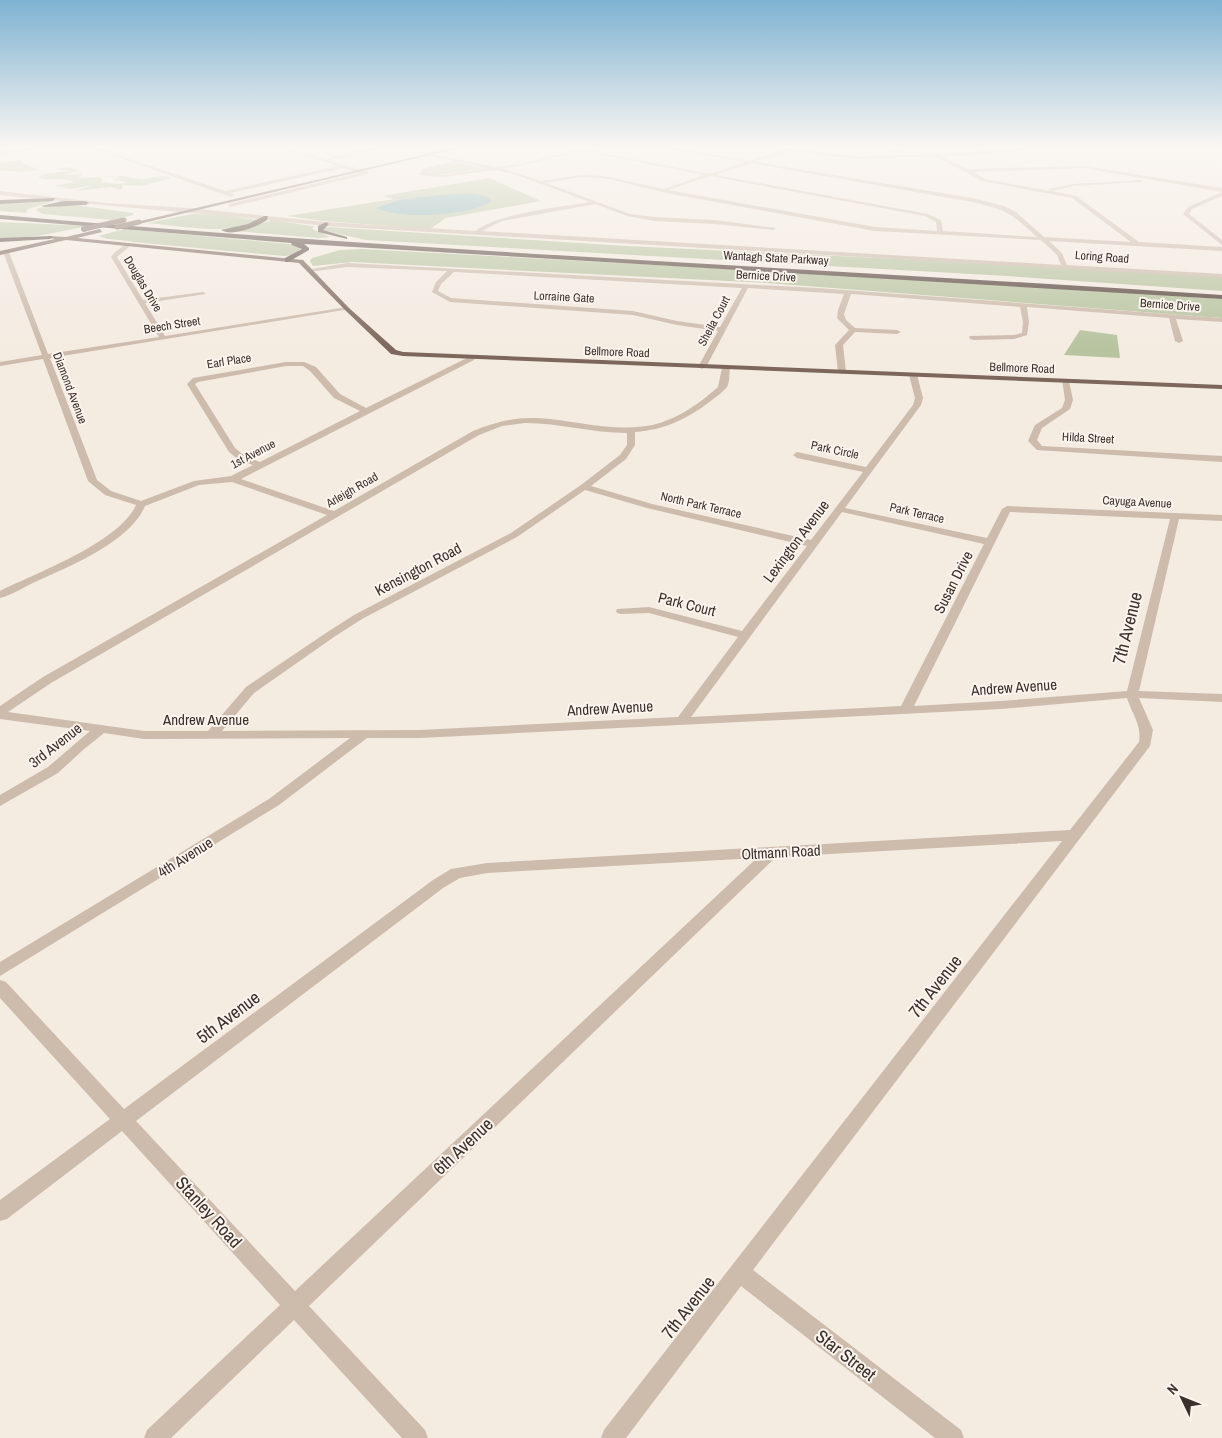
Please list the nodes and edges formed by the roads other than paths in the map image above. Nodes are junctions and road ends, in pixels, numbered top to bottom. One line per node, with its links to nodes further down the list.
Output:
1 (16, 214): 17 (highway, Wantagh State Parkway)
2 (32, 214): 21 (highway)
3 (45, 214): 30 (highway, Wantagh State Parkway)
4 (47, 214): 24 (highway, Wantagh State Parkway)
5 (142, 214): 20 (street)
6 (155, 214): 20 (main road)
7 (166, 214): 20 (main road)
8 (237, 214): 18 (street, Loring Road)
9 (534, 214): 27 (street)
10 (624, 214): 23 (street)
11 (789, 214): 23 (street)
12 (797, 214): 26 (street)
13 (926, 214): 26 (street)
14 (1015, 214): 31 (street)
15 (1098, 214): 39 (street)
16 (1186, 214): 37 (street)
17 (0, 215)
18 (258, 216): 19 (street, Loring Road)
19 (266, 217): 22 (street, Loring Road); 24 (highway)
20 (138, 219): 25 (main road, bridge); 29 (main road, bridge)
21 (0, 222)
22 (326, 224): 27 (street, Loring Road); 35 (highway)
23 (775, 224): 28 (street)
24 (198, 230): 35 (highway, Wantagh State Parkway)
25 (97, 232): 32 (main road); 34 (main road)
26 (940, 233): 31 (street)
27 (474, 234): 42 (street, Loring Road)
28 (771, 236)
29 (50, 237): 32 (main road); 33 (highway); 44 (main road)
30 (243, 238): 40 (highway, Wantagh State Parkway); 46 (highway)
31 (1043, 238): 39 (street); 48 (street)
32 (66, 239): 34 (main road); 44 (main road)
33 (0, 240)
34 (111, 243): 38 (main road)
35 (384, 243): 54 (highway, Wantagh State Parkway)
36 (770, 243): 42 (street)
37 (1222, 243)
38 (128, 244): 46 (main road); 57 (street, Douglas Drive)
39 (1137, 244): 41 (street)
40 (374, 247): 43 (highway); 56 (highway, Wantagh State Parkway)
41 (1222, 249)
42 (768, 250): 48 (street, Loring Road)
43 (327, 251)
44 (3, 253): 68 (street, Diamond Avenue)
45 (314, 255): 47 (highway)
46 (288, 260): 47 (main road)
47 (301, 261): 49 (main road, Bellmore Road)
48 (1064, 266): 51 (street, Loring Road)
49 (309, 270): 50 (street, Bernice Drive); 59 (main road, Bellmore Road)
50 (452, 270): 52 (street, Bernice Drive); 62 (street, Lorraine Gate)
51 (1222, 276)
52 (746, 286): 53 (street, Bernice Drive); 62 (street, Sheila Court)
53 (848, 293): 58 (street, Bernice Drive); 63 (street)
54 (1222, 293)
55 (203, 294): 57 (street)
56 (1222, 297)
57 (141, 302): 65 (street, Douglas Drive)
58 (1023, 306): 60 (street, Bernice Drive); 66 (street)
59 (348, 309): 65 (street, Beech Street); 69 (main road, Bellmore Road)
60 (1172, 316): 61 (street, Bernice Drive); 67 (street)
61 (1222, 320)
62 (722, 329): 71 (street, Sheila Court)
63 (853, 330): 64 (street); 73 (street)
64 (897, 332)
65 (163, 338): 68 (street, Beech Street)
66 (973, 338)
67 (1179, 340)
68 (46, 357): 70 (street, Beech Street); 85 (street, Diamond Avenue)
69 (471, 358): 71 (main road, Bellmore Road); 77 (street, 1st Avenue)
70 (0, 364)
71 (702, 367): 72 (main road, Bellmore Road)
72 (726, 368): 73 (main road, Bellmore Road); 78 (street, Arleigh Road)
73 (842, 372): 74 (main road, Bellmore Road)
74 (913, 375): 75 (main road, Bellmore Road); 82 (street, Lexington Avenue)
75 (1065, 381): 76 (main road, Bellmore Road); 80 (street, Hilda Street)
76 (1222, 387)
77 (365, 411): 81 (street, 1st Avenue); 81 (street, Earl Place)
78 (631, 430): 84 (street, Kensington Road); 88 (street, Arleigh Road)
79 (797, 455): 82 (street, Park Circle)
80 (1222, 459)
81 (260, 465): 83 (street, 1st Avenue)
82 (868, 470): 86 (street, Lexington Avenue)
83 (233, 479): 85 (street, 1st Avenue); 88 (street)
84 (584, 487): 92 (street, North Park Terrace); 102 (street, Kensington Road)
85 (141, 504): 93 (street)
86 (840, 509): 91 (street, Park Terrace); 92 (street, Lexington Avenue)
87 (1051, 510): 89 (street, Cayuga Avenue); 91 (street, Susan Drive)
88 (335, 514): 99 (street, Arleigh Road)
89 (1175, 516): 90 (street, Cayuga Avenue); 96 (street, 7th Avenue)
90 (1222, 518)
91 (990, 542): 98 (street, Susan Drive)
92 (813, 544): 95 (street, Lexington Avenue)
93 (2, 592)
94 (621, 611): 95 (street, Park Court)
95 (744, 635): 100 (street, Lexington Avenue)
96 (1134, 694): 97 (street, Andrew Avenue); 98 (street, Andrew Avenue); 105 (street, 7th Avenue)
97 (1222, 698)
98 (906, 709): 100 (street, Andrew Avenue)
99 (0, 713): 101 (street, Andrew Avenue)
100 (682, 720): 103 (street, Andrew Avenue)
101 (102, 729): 102 (street, Andrew Avenue); 104 (street, 3rd Avenue)
102 (212, 734): 103 (street, Andrew Avenue)
103 (364, 734): 108 (street, 4th Avenue)
104 (0, 800)
105 (1076, 835): 106 (street, Oltmann Road); 112 (street, 7th Avenue)
106 (771, 852): 107 (street, Oltmann Road); 113 (street, 6th Avenue)
107 (487, 868): 110 (street, 5th Avenue)
108 (0, 970)
109 (0, 987): 110 (street, Stanley Road)
110 (124, 1120): 111 (street, 5th Avenue); 113 (street, Stanley Road)
111 (0, 1212)
112 (740, 1273): 116 (street, 7th Avenue); 117 (street, Star Street)
113 (294, 1306): 114 (street, 6th Avenue); 115 (street, Stanley Road)
114 (155, 1438)
115 (417, 1438)
116 (612, 1438)
117 (952, 1438)

